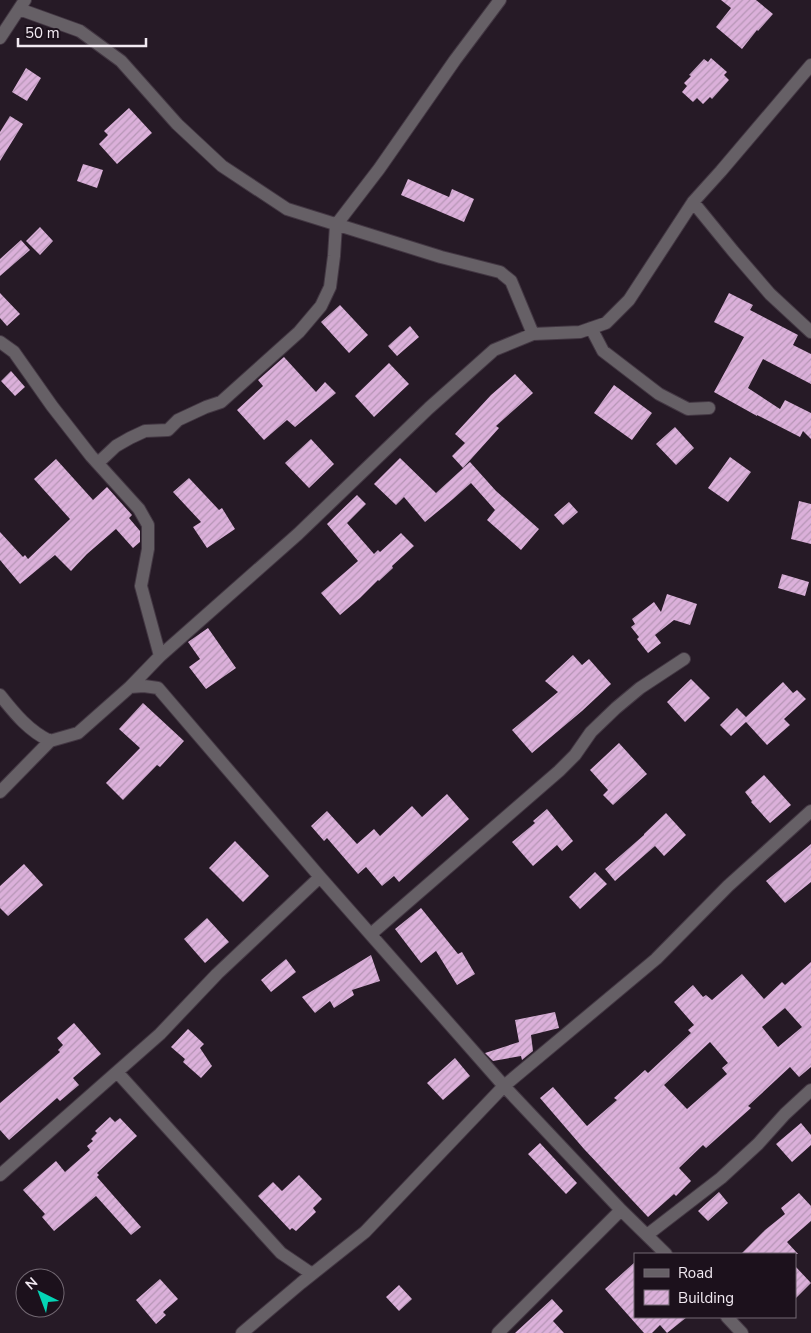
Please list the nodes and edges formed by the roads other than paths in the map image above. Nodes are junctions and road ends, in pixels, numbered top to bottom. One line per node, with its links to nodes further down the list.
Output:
1 (500, 0): 6 (street)
2 (22, 5): 3 (street); 6 (street)
3 (0, 38)
4 (810, 63): 5 (street)
5 (693, 202): 7 (street); 8 (street)
6 (336, 225): 9 (street); 12 (street)
7 (591, 328): 9 (street); 11 (street)
8 (811, 332)
9 (534, 334): 13 (street)
10 (0, 342): 12 (street)
11 (709, 408)
12 (98, 463): 13 (street)
13 (160, 656): 15 (street)
14 (684, 659): 21 (street)
15 (130, 687): 17 (street); 20 (street)
16 (0, 695): 17 (street)
17 (50, 741): 18 (street)
18 (0, 792)
19 (811, 811): 23 (street)
20 (320, 877): 21 (street); 22 (street)
21 (371, 934): 23 (street)
22 (117, 1072): 25 (street); 29 (street)
23 (504, 1086): 26 (street); 29 (street)
24 (811, 1090): 27 (street)
25 (0, 1175)
26 (621, 1210): 27 (street); 32 (street)
27 (647, 1235): 28 (street)
28 (665, 1253)
29 (312, 1274): 31 (street)
30 (727, 1318): 33 (street)
31 (242, 1333)
32 (498, 1333)
33 (742, 1333)

